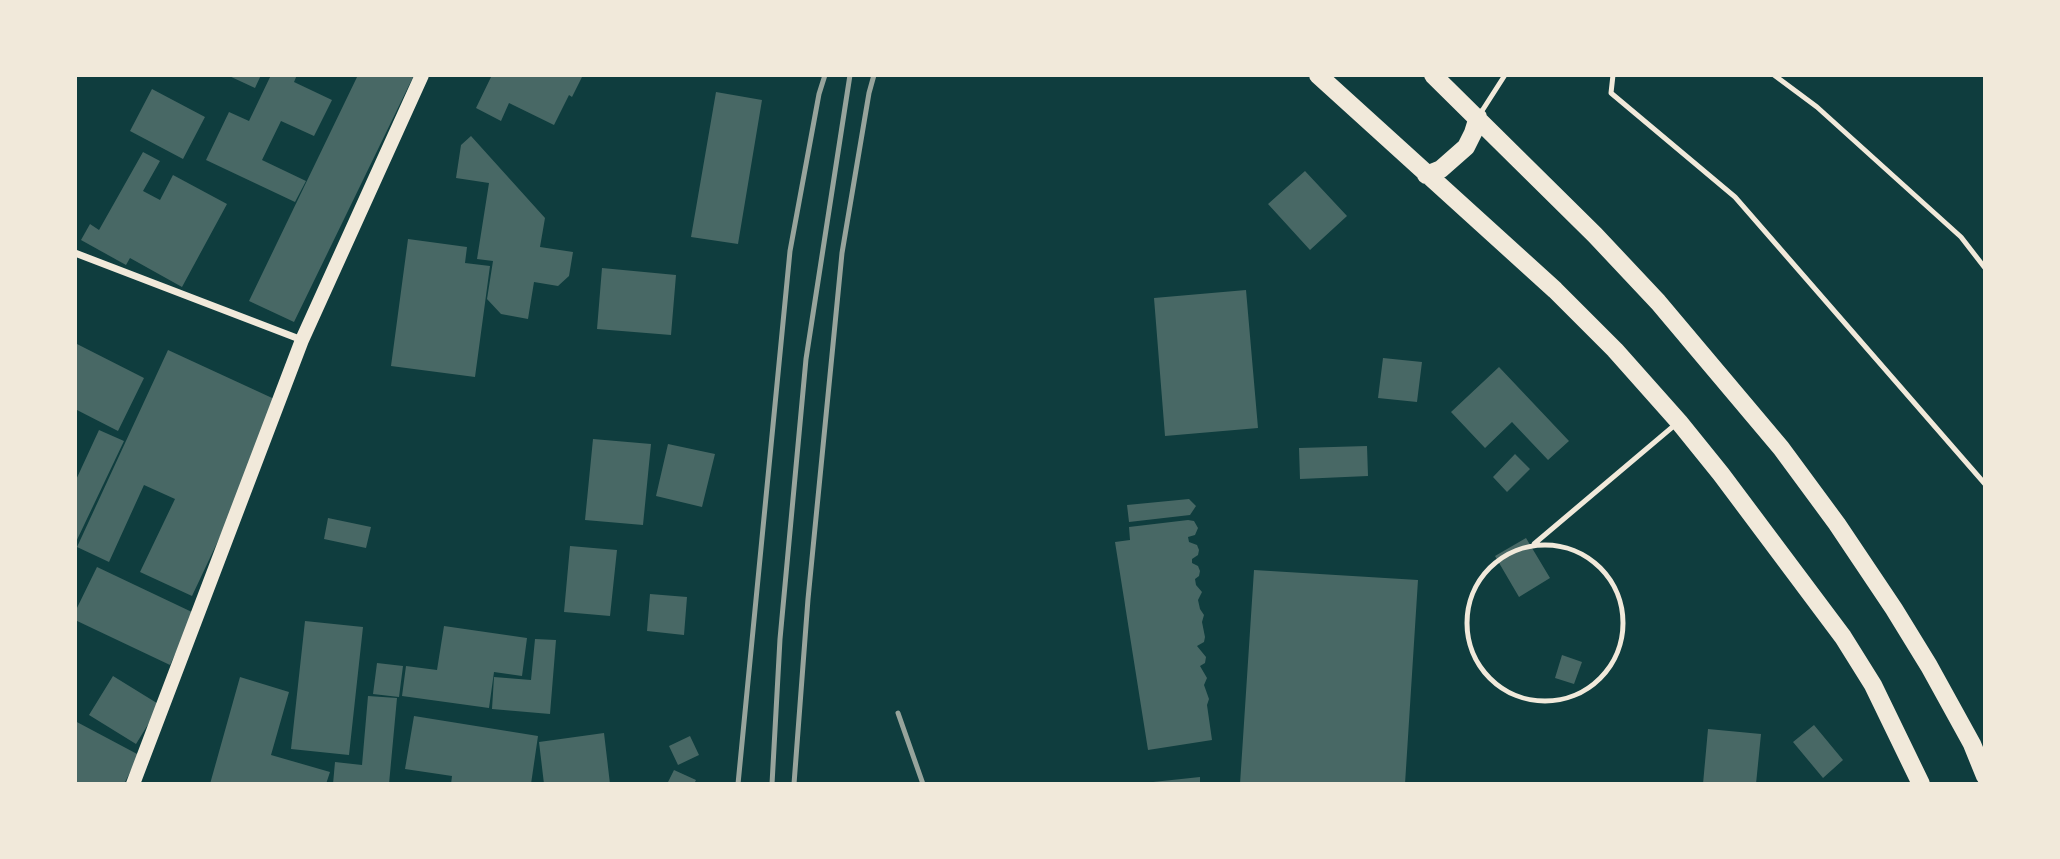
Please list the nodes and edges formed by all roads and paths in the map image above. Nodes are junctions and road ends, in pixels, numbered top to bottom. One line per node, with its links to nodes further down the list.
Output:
1 (422, 75): 11 (main road)
2 (1433, 75): 7 (main road)
3 (1505, 75): 7 (lane)
4 (1613, 75): 13 (lane)
5 (1774, 75): 10 (lane)
6 (1326, 78): 8 (main road)
7 (1478, 117): 8 (main road); 15 (main road)
8 (1426, 174): 12 (main road)
9 (75, 253): 11 (street)
10 (1985, 268)
11 (302, 340): 16 (main road)
12 (1679, 422): 14 (lane); 17 (main road)
13 (1985, 484)
14 (1534, 544): 14 (lane)
15 (1985, 776)
16 (133, 784)
17 (1921, 784)

